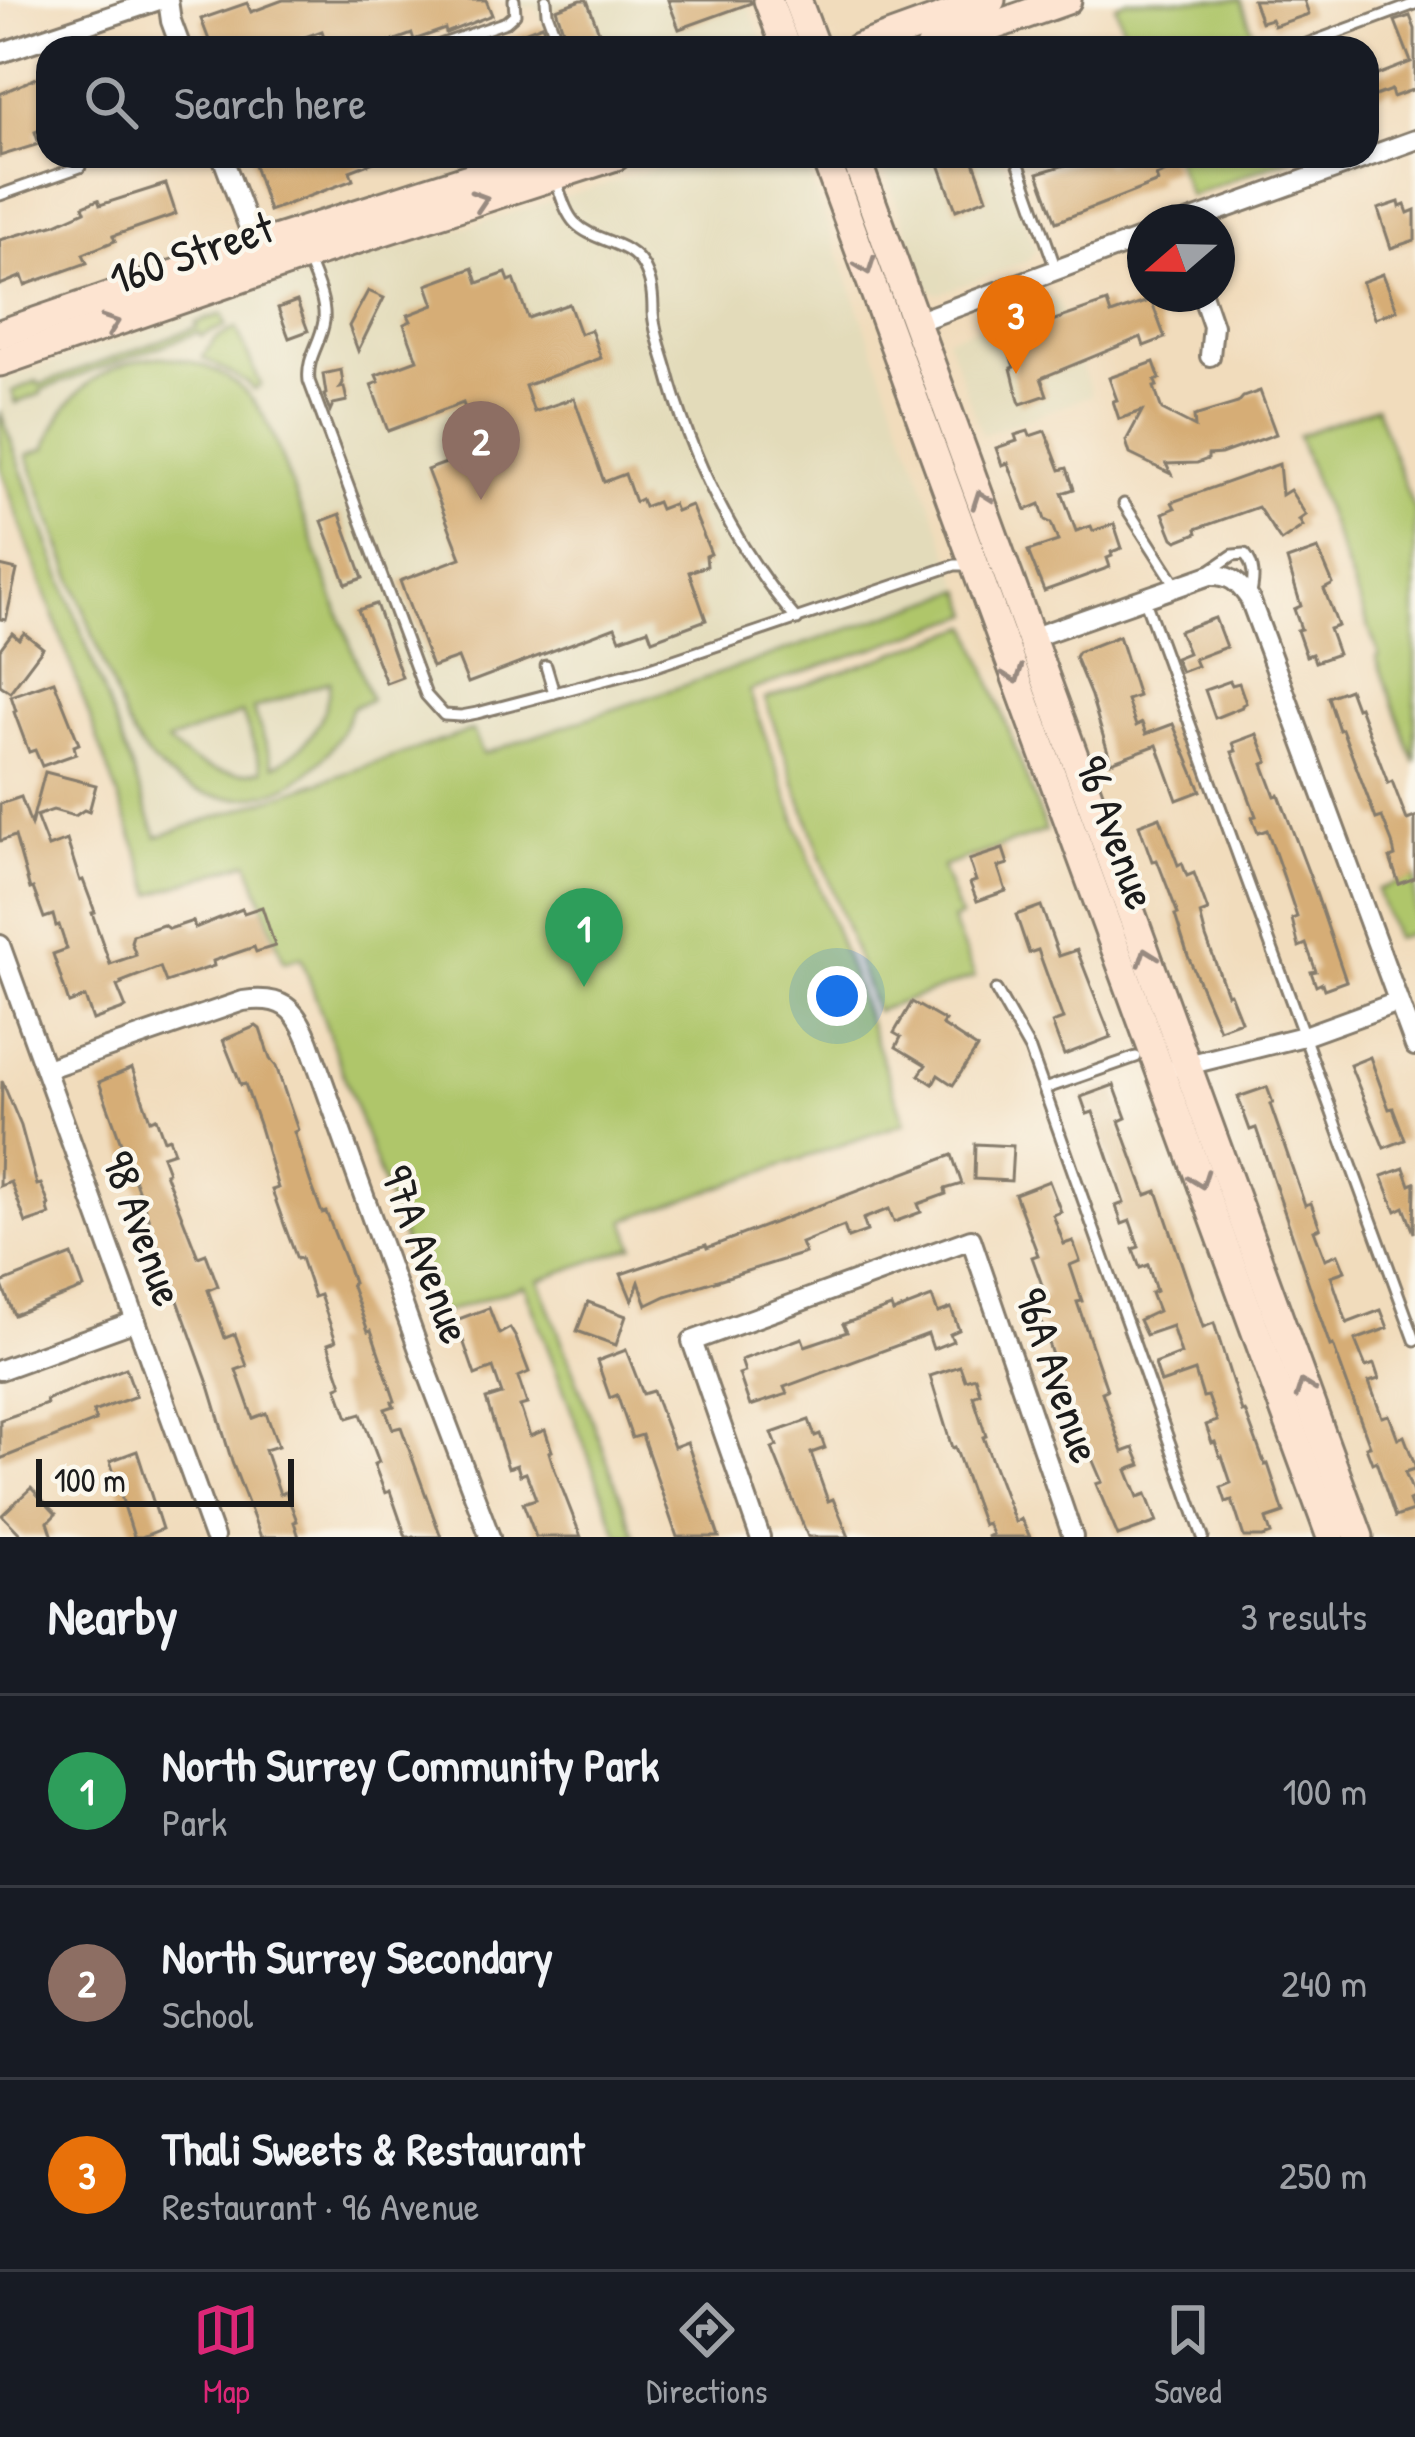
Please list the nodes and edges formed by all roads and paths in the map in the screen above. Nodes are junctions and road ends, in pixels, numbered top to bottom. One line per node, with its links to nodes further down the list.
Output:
1 (159, 0): 10 (street)
2 (168, 0): 11 (street)
3 (514, 0): 12 (lane)
4 (546, 0): 13 (lane)
5 (768, 0): 14 (main road)
6 (797, 0): 15 (main road)
7 (991, 0): 16 (main road)
8 (1067, 0): 17 (main road)
9 (1415, 4): 18 (lane)
10 (51, 36)
11 (177, 36)
12 (466, 36)
13 (556, 36)
14 (782, 36)
15 (810, 36)
16 (891, 36)
17 (983, 36)
18 (1328, 36)
19 (36, 41): 20 (street)
20 (0, 53)
21 (1415, 140): 22 (street)
22 (1379, 153)
23 (77, 168): 32 (lane)
24 (226, 168): 35 (street)
25 (539, 168): 35 (main road, 160 Street)
26 (541, 168): 36 (main road, 160 Street, one-way to 26)
27 (547, 168): 50 (lane)
28 (829, 168): 44 (main road, 96 Avenue, one-way to 44)
29 (859, 168): 39 (main road, 96 Avenue)
30 (1020, 168): 37 (lane)
31 (1337, 168): 33 (street)
32 (0, 195)
33 (1235, 205)
34 (1127, 243): 37 (street)
35 (256, 246): 40 (main road, 160 Street)
36 (306, 256): 42 (main road, 160 Street, one-way to 36); 53 (lane)
37 (1056, 269): 39 (street)
38 (1208, 312): 41 (street)
39 (916, 322): 49 (main road, 96 Avenue, one-way to 39)
40 (0, 334)
41 (1210, 356)
42 (0, 362)
43 (1124, 505): 46 (lane)
44 (974, 565): 49 (lane); 50 (lane); 59 (main road, 96 Avenue, one-way to 59)
45 (1199, 579): 46 (street); 48 (street); 48 (lane)
46 (1176, 585): 47 (street)
47 (1144, 598): 51 (street); 57 (lane)
48 (1250, 598): 56 (street)
49 (1020, 609): 51 (main road, 96 Avenue)
50 (797, 620): 53 (lane)
51 (1031, 638): 59 (main road, 96 Avenue, one-way to 51)
52 (546, 666): 53 (lane)
53 (554, 693)
54 (0, 945): 60 (street, 98 Avenue)
55 (996, 990): 61 (lane)
56 (1398, 1002): 57 (street); 58 (street)
57 (1304, 1036): 59 (street); 63 (lane)
58 (1415, 1046)
59 (1161, 1064): 61 (lane); 65 (main road, 96 Avenue, one-way to 65); 73 (main road, 96 Avenue, one-way to 59)
60 (46, 1070): 62 (street, 98 Avenue); 67 (street, 97A Avenue)
61 (1044, 1089): 70 (lane)
62 (136, 1321): 64 (street); 66 (street, 98 Avenue)
63 (1415, 1340)
64 (0, 1370)
65 (1292, 1430): 71 (main road, 96 Avenue); 72 (main road)
66 (214, 1537)
67 (490, 1537)
68 (760, 1537): 69 (street, 96A Avenue)
69 (1073, 1537)
70 (1203, 1537)
71 (1331, 1537)
72 (1344, 1537)
73 (1359, 1537)

